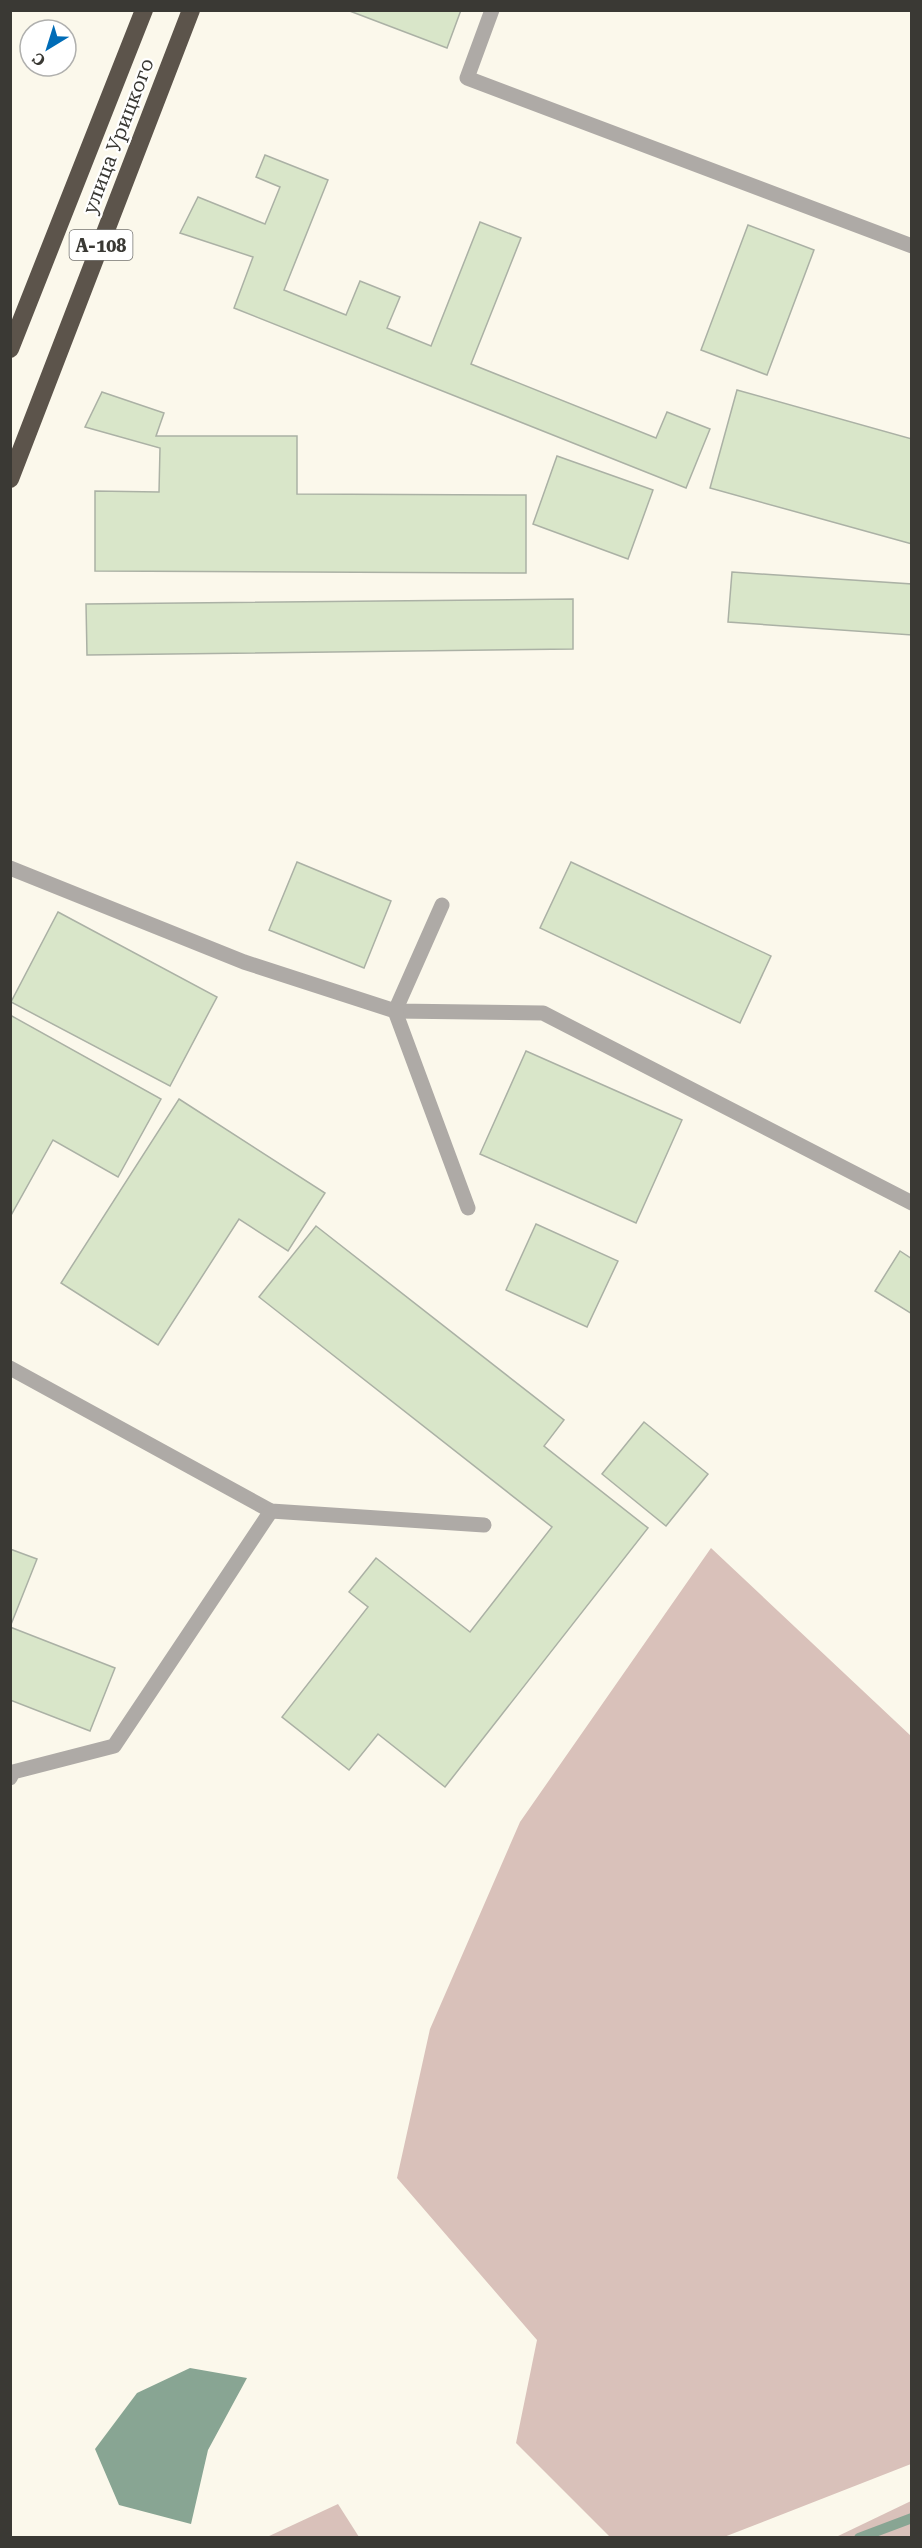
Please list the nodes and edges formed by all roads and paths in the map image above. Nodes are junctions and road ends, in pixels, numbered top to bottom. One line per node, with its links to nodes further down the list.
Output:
1 (144, 10): 5 (highway, улица Урицкого / А-108)
2 (191, 10): 6 (highway, улица Урицкого / А-108)
3 (492, 10): 4 (lane)
4 (912, 246)
5 (10, 349)
6 (10, 479)
7 (10, 868): 9 (lane)
8 (442, 905): 9 (lane)
9 (395, 1011): 10 (lane); 11 (lane)
10 (912, 1203)
11 (468, 1208)
12 (10, 1368): 13 (lane)
13 (271, 1511): 14 (lane); 15 (lane)
14 (484, 1525)
15 (10, 1778)

